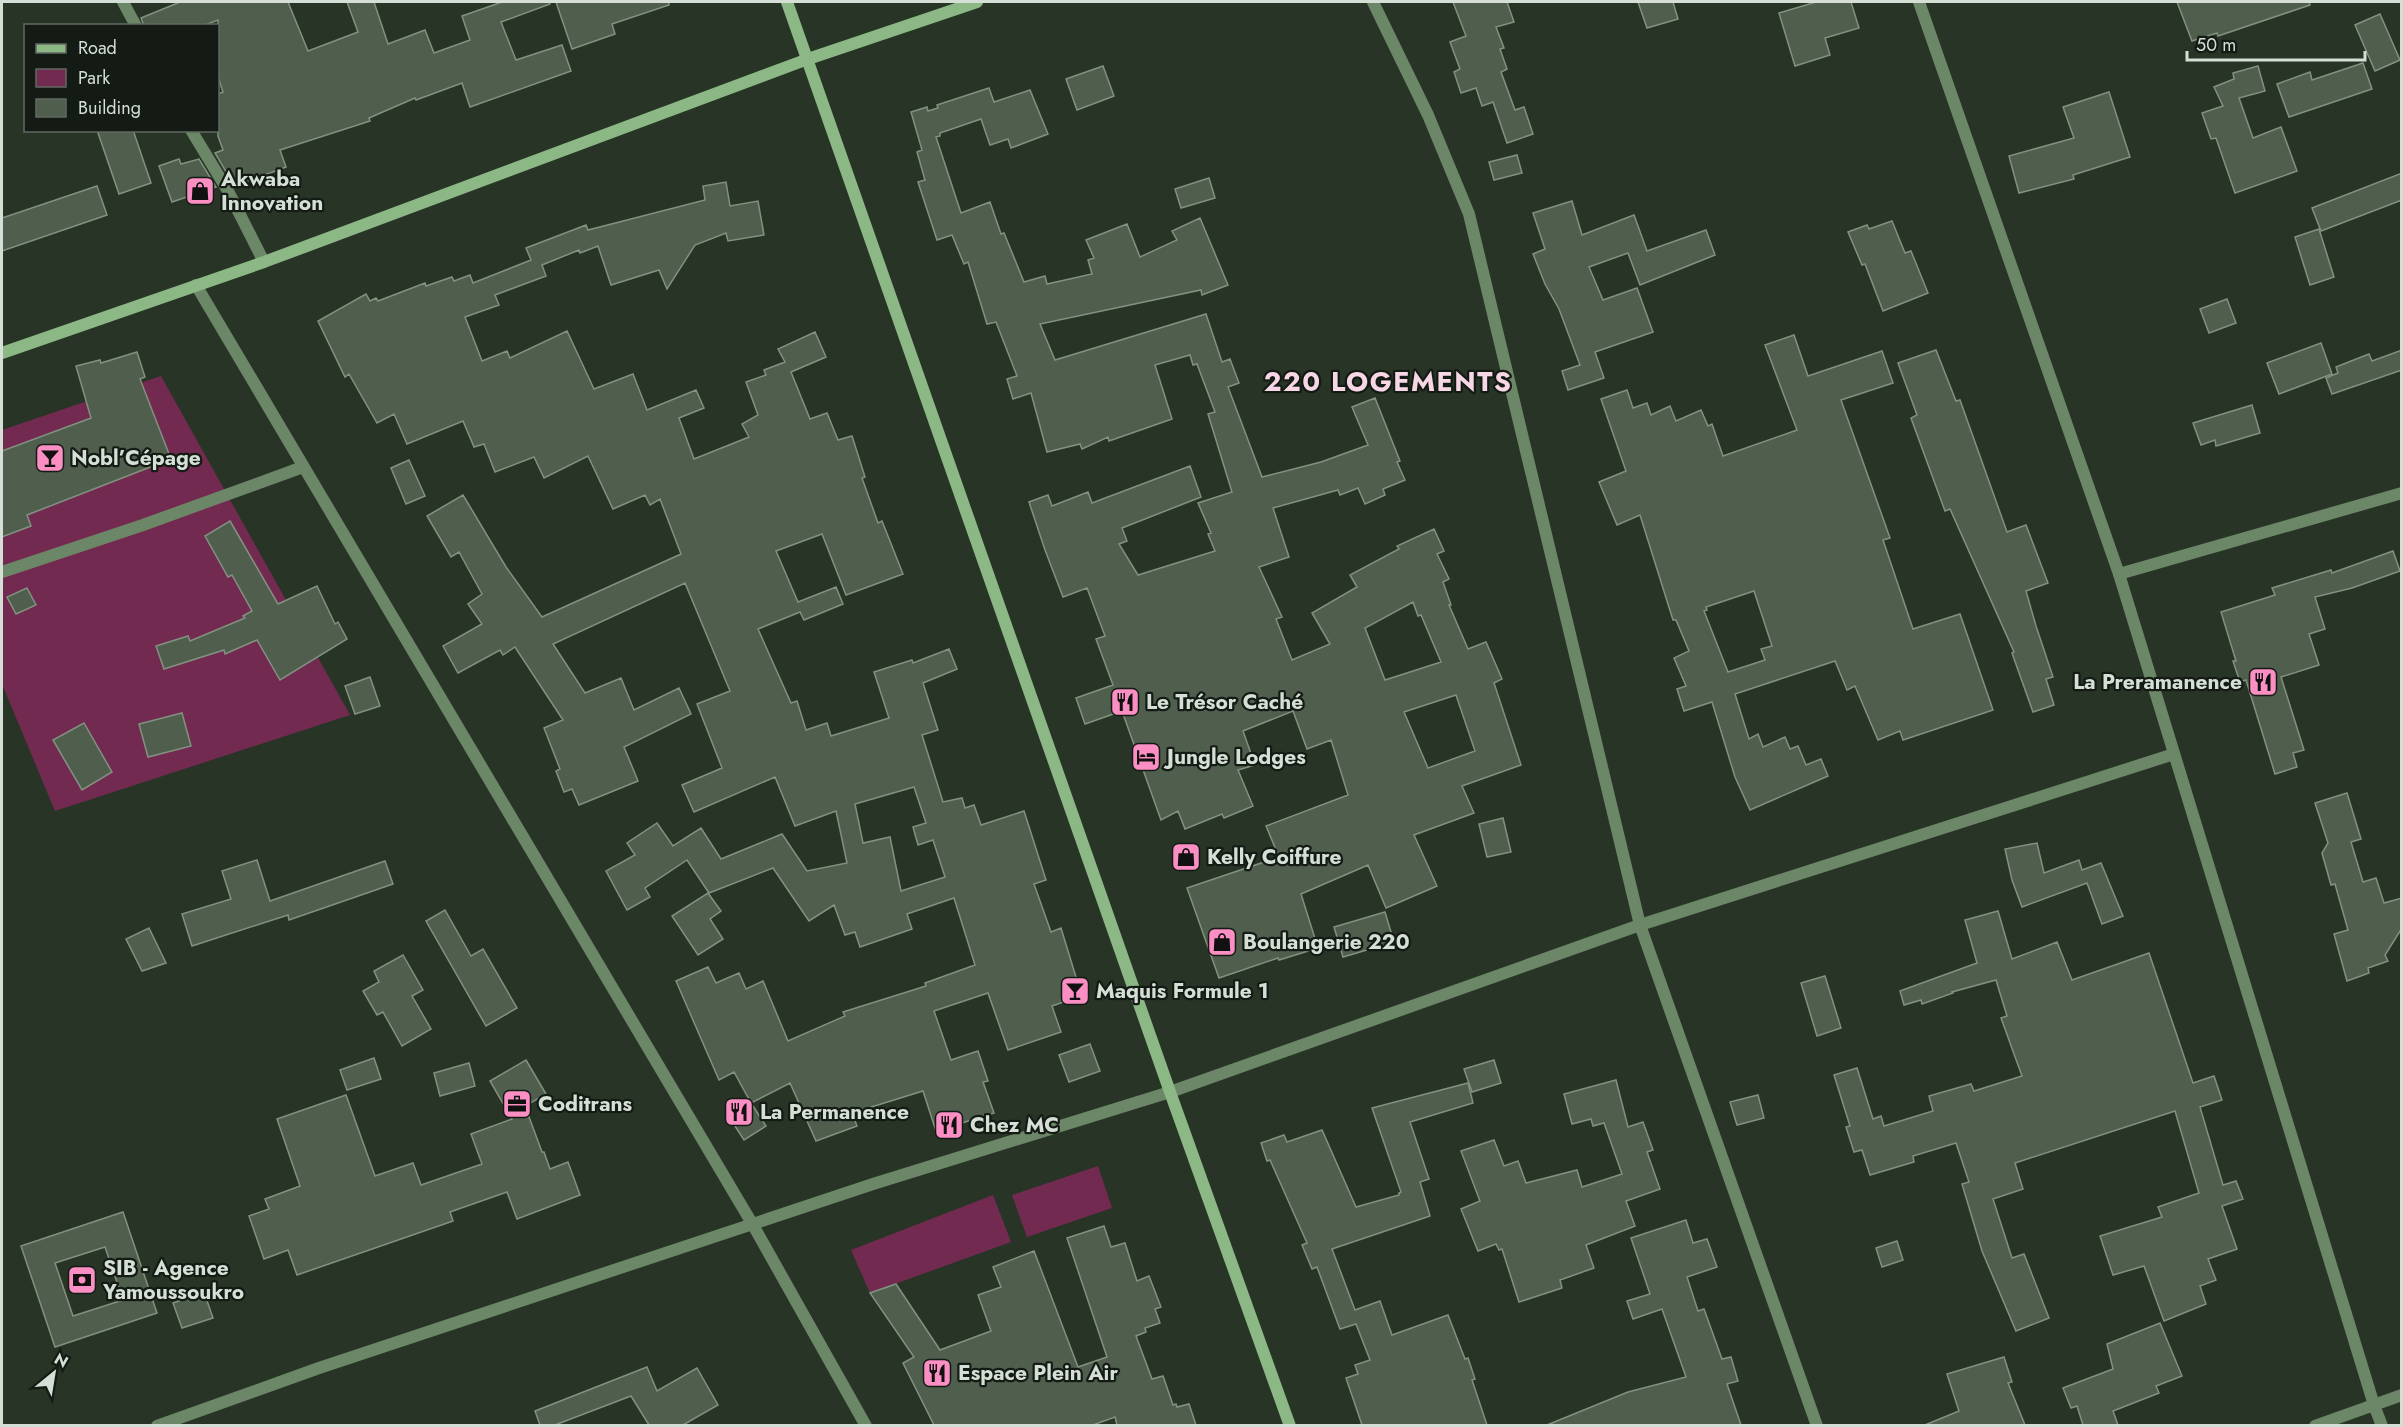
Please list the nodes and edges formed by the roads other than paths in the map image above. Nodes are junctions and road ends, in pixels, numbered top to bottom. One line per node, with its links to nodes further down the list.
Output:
1 (123, 2): 6 (street)
2 (787, 2): 7 (street)
3 (977, 2): 7 (street)
4 (1373, 2): 17 (street)
5 (1919, 2): 15 (street)
6 (135, 24)
7 (808, 59): 9 (street); 18 (street)
8 (193, 132): 9 (street)
9 (264, 262): 10 (street)
10 (196, 285): 11 (street); 12 (street)
11 (2, 353)
12 (303, 467): 14 (street); 19 (street)
13 (2402, 493): 15 (street)
14 (2, 572)
15 (2119, 574): 16 (street)
16 (2174, 754): 17 (street); 21 (street)
17 (1640, 925): 18 (street); 25 (street)
18 (1170, 1092): 19 (street); 24 (street)
19 (753, 1225): 22 (street); 23 (street)
20 (2402, 1395): 21 (street)
21 (2374, 1405): 26 (street); 27 (street)
22 (157, 1425)
23 (866, 1425)
24 (1290, 1425)
25 (1817, 1425)
26 (2315, 1425)
27 (2382, 1425)

